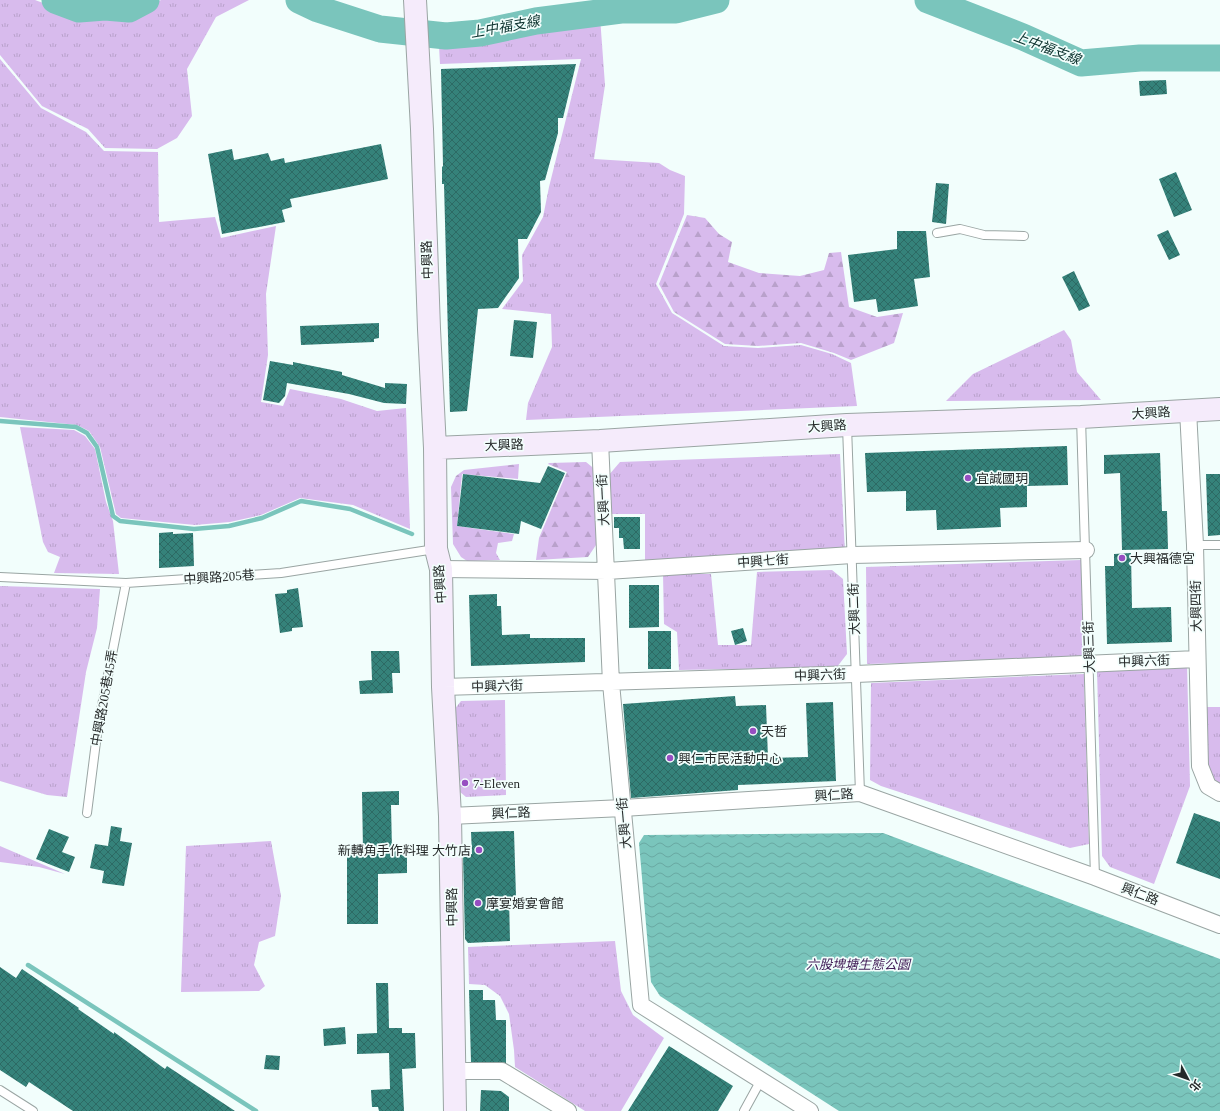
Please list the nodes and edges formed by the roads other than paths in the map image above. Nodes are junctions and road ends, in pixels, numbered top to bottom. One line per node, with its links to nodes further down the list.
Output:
1 (415, 2): 9 (street, 中興路)
2 (937, 233): 3 (lane)
3 (1024, 236)
4 (1220, 409): 5 (street, 大興路)
5 (1188, 410): 6 (street, 大興路); 10 (street, 大興四街)
6 (1081, 417): 7 (street, 大興路); 12 (lane, 大興三街)
7 (847, 425): 8 (street, 大興路); 13 (lane, 大興二街)
8 (600, 441): 9 (street, 大興路); 15 (street, 大興一街)
9 (435, 448): 14 (street, 中興路)
10 (1195, 545): 11 (lane); 18 (street, 大興四街)
11 (1220, 545)
12 (1086, 550): 13 (street, 中興七街); 19 (lane, 大興三街)
13 (852, 555): 15 (street, 中興七街); 20 (lane, 大興二街)
14 (438, 559): 15 (street, 中興七街); 17 (lane, 中興路205巷); 22 (street, 中興路)
15 (606, 571): 21 (street, 大興一街)
16 (0, 577): 17 (lane, 中興路205巷)
17 (126, 583): 26 (lane, 中興路205巷45弄)
18 (1197, 659): 19 (street, 中興六街); 24 (street, 大興四街)
19 (1089, 663): 20 (street, 中興六街); 28 (lane, 大興三街)
20 (856, 674): 21 (street, 中興六街); 23 (lane, 大興二街)
21 (611, 683): 22 (street, 中興六街); 25 (street, 大興一街)
22 (443, 687): 27 (street, 中興路)
23 (860, 793): 25 (street, 興仁路); 28 (street, 興仁路)
24 (1220, 793)
25 (623, 808): 27 (street, 興仁路); 31 (street, 大興一街)
26 (87, 813)
27 (450, 816): 30 (street, 中興路)
28 (1095, 877): 29 (street, 興仁路)
29 (1220, 925)
30 (455, 1071): 34 (street, 中興路); 35 (street)
31 (761, 1080): 36 (lane); 37 (street, 大興一街)
32 (0, 1090): 33 (lane)
33 (33, 1111)
34 (456, 1111)
35 (568, 1111)
36 (744, 1111)
37 (810, 1111)

